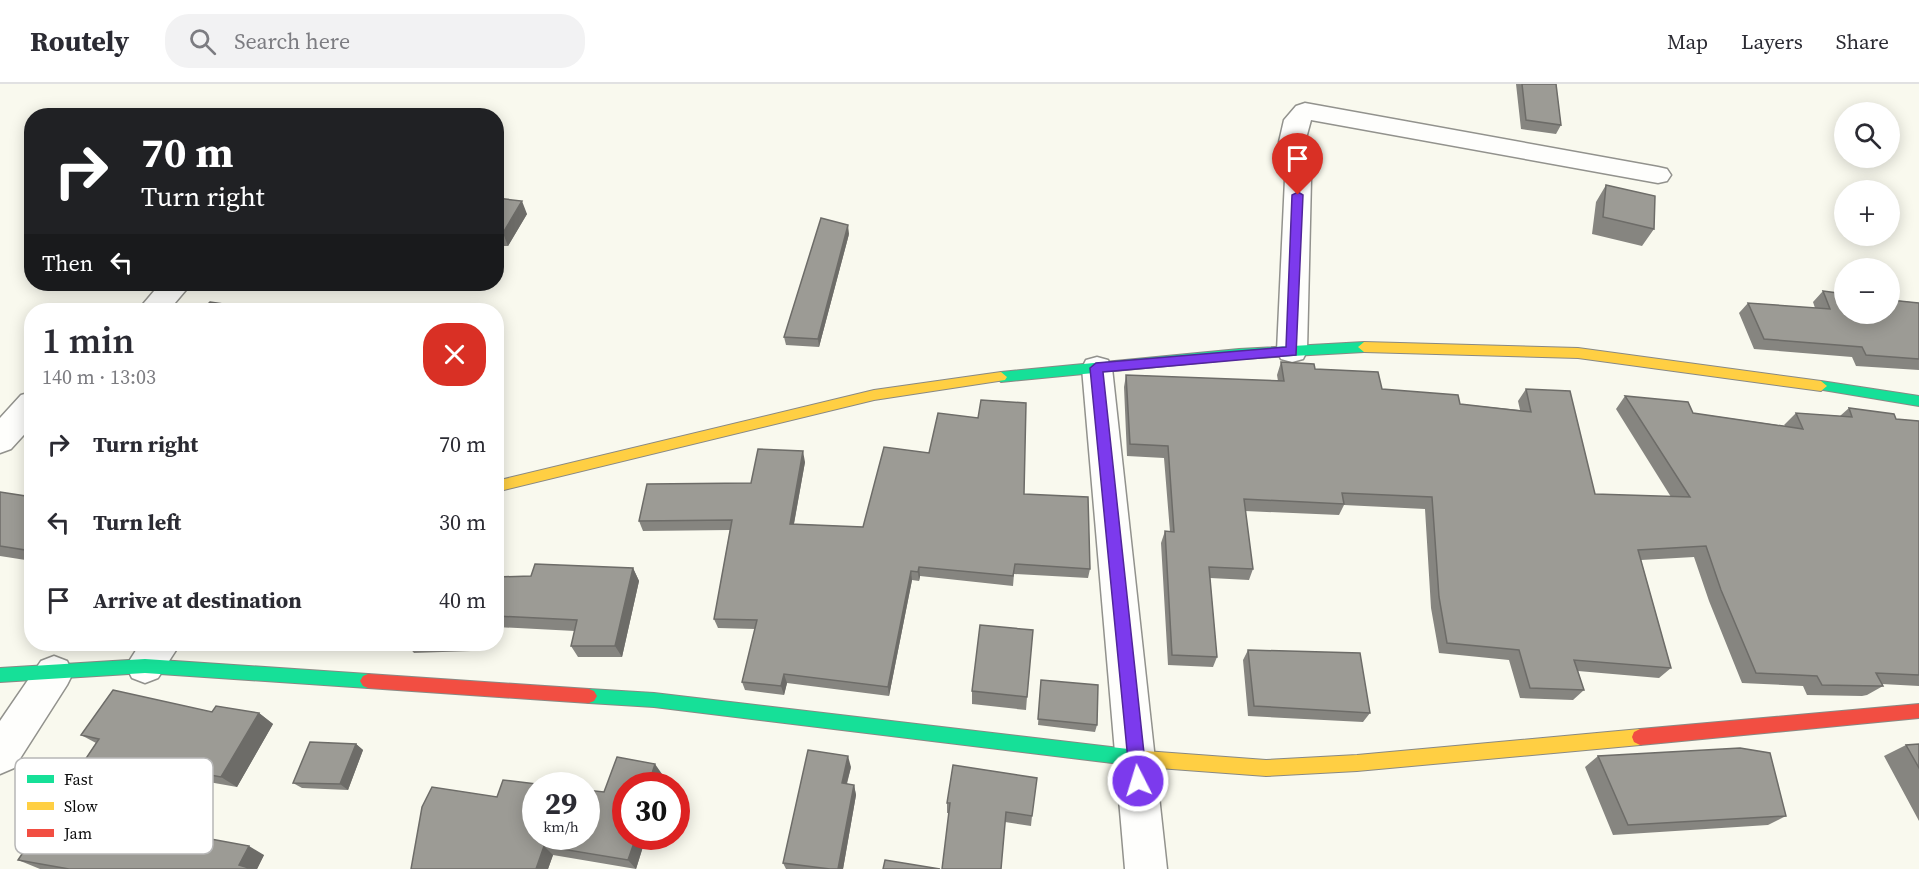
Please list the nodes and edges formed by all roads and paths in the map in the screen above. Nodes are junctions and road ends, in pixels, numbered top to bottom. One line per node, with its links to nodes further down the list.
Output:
1 (1658, 175): 4 (street)
2 (170, 291): 3 (street)
3 (159, 303)
4 (1292, 351): 5 (street); 6 (street)
5 (1096, 368): 9 (street); 15 (street)
6 (1919, 402)
7 (24, 413): 8 (street)
8 (0, 440)
9 (504, 486)
10 (153, 655): 11 (street); 15 (street)
11 (54, 673): 12 (street); 14 (street)
12 (0, 675)
13 (1919, 711): 15 (street)
14 (0, 755)
15 (1137, 759): 16 (street)
16 (1146, 869)

